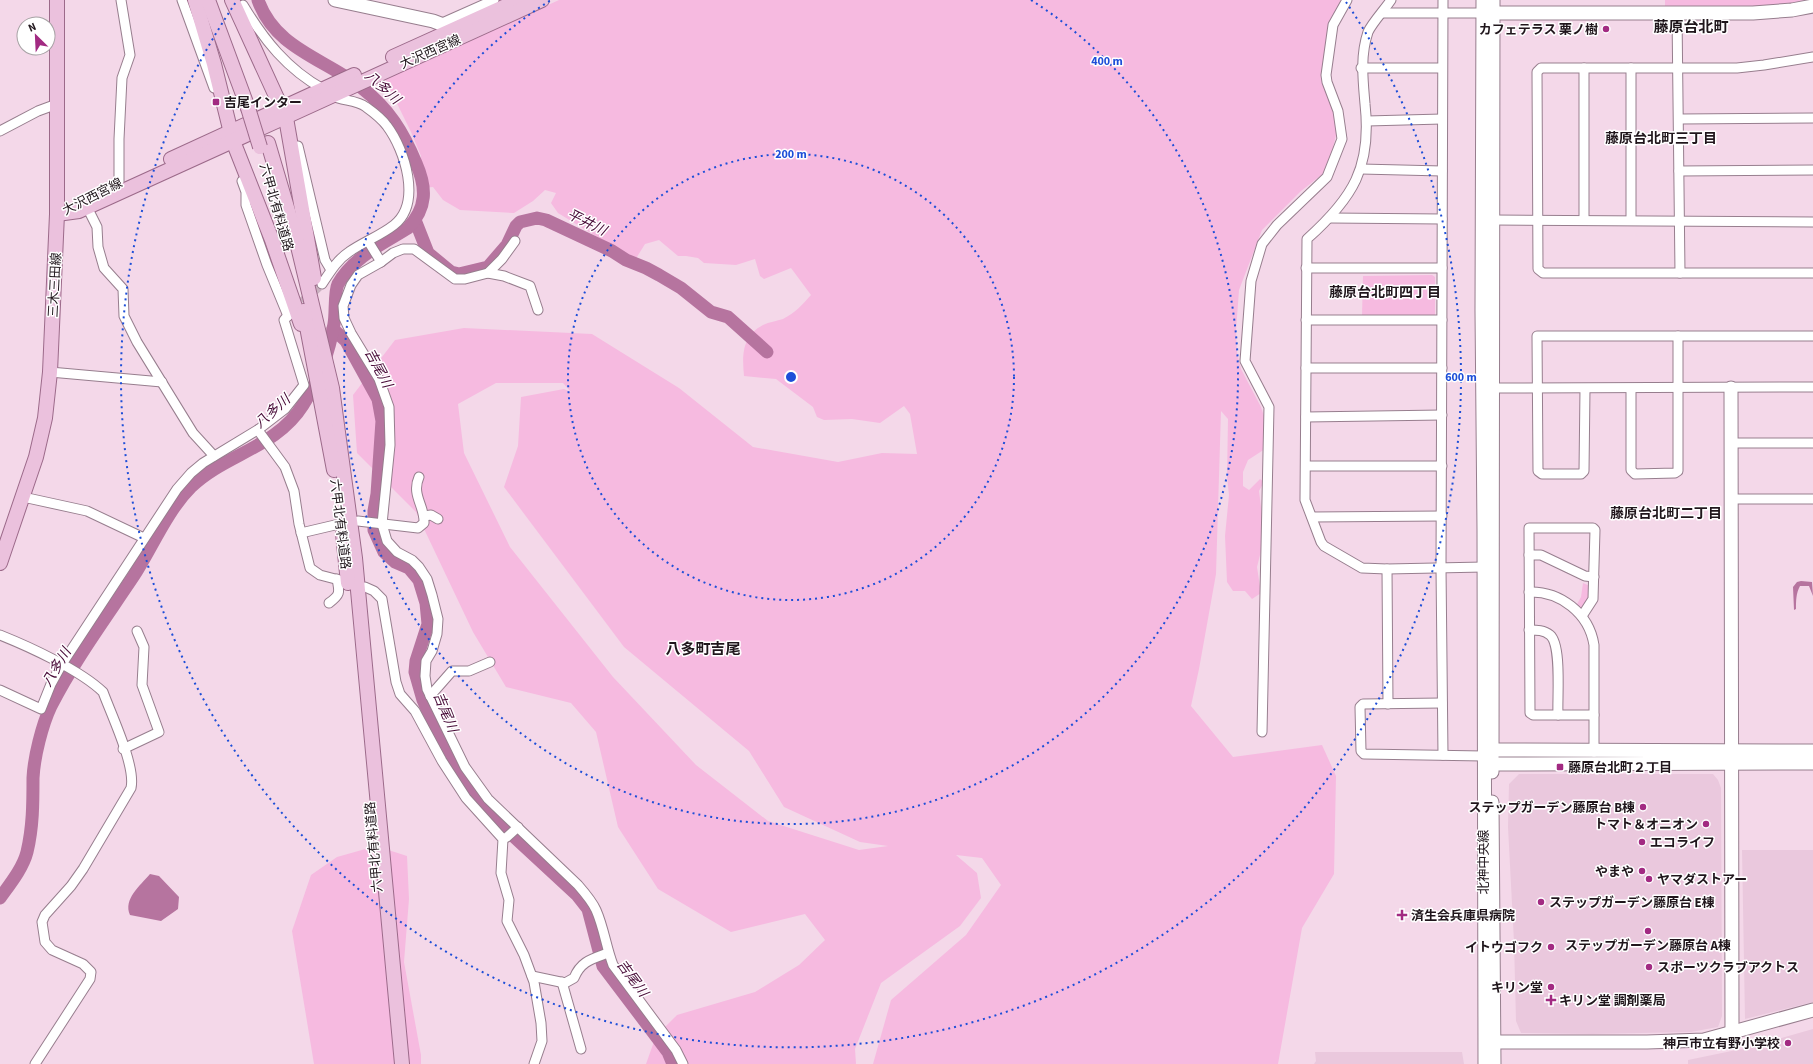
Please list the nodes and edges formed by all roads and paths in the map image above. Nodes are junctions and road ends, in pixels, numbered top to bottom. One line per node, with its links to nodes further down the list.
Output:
1 (57, 0): 29 (main road, 三木三田線)
2 (121, 0): 45 (street)
3 (182, 0): 32 (street)
4 (195, 0): 32 (main road)
5 (208, 0): 30 (main road, 六甲北有料道路)
6 (218, 0): 30 (main road, 六甲北有料道路)
7 (336, 0): 20 (street)
8 (494, 0): 20 (street)
9 (519, 0): 20 (main road, 大沢西宮線)
10 (542, 0): 27 (main road, 大沢西宮線)
11 (1347, 0): 126 (street)
12 (1391, 0): 17 (street)
13 (1443, 0): 18 (street)
14 (239, 2): 28 (street); 31 (main road)
15 (1488, 6): 18 (street); 19 (street); 50 (street); 107 (street)
16 (1813, 6): 19 (street)
17 (1382, 12): 18 (street); 23 (street)
18 (1443, 13): 24 (street)
19 (1677, 14): 22 (street)
20 (448, 26): 27 (main road, 大沢西宮線)
21 (1813, 57): 22 (street)
22 (1679, 67): 26 (street); 35 (street)
23 (1362, 68): 24 (street); 36 (street)
24 (1442, 68): 34 (street)
25 (1584, 68): 26 (street); 51 (street); 52 (street)
26 (1631, 68): 53 (street)
27 (361, 77): 28 (main road, 大沢西宮線)
28 (328, 91): 31 (main road, 大沢西宮線); 57 (street)
29 (57, 104): 37 (street); 47 (main road, 三木三田線)
30 (252, 106): 39 (main road, 六甲北有料道路, bridge)
31 (284, 113): 38 (main road, 大沢西宮線); 61 (street); 71 (main road)
32 (226, 117): 38 (main road)
33 (1813, 118): 35 (street)
34 (1442, 119): 36 (street); 43 (street)
35 (1680, 119): 44 (street)
36 (1367, 121): 41 (street)
37 (2, 127)
38 (231, 136): 40 (main road); 45 (main road, 大沢西宮線); 46 (main road, 大沢西宮線)
39 (264, 145): 71 (main road, 六甲北有料道路); 83 (main road, 六甲北有料道路)
40 (238, 158): 83 (main road); 86 (street)
41 (1360, 169): 43 (street); 48 (street)
42 (1813, 170): 44 (street)
43 (1442, 171): 49 (street)
44 (1679, 171): 54 (street)
45 (119, 182): 47 (main road, 大沢西宮線)
46 (88, 207): 47 (main road, 大沢西宮線); 75 (street)
47 (57, 214): 74 (main road, 三木三田線)
48 (1330, 218): 49 (street); 59 (street)
49 (1442, 218): 60 (street)
50 (1494, 220): 51 (street); 76 (street)
51 (1537, 220): 52 (street); 63 (street)
52 (1584, 220): 53 (street)
53 (1631, 220): 54 (street)
54 (1680, 222): 55 (street); 63 (street)
55 (1813, 222)
56 (515, 241): 62 (street)
57 (369, 242): 58 (street); 61 (street)
58 (380, 261): 62 (street); 101 (street)
59 (1306, 268): 60 (street); 67 (street)
60 (1442, 268): 68 (street)
61 (331, 270): 65 (street)
62 (488, 273): 66 (street)
63 (1680, 273): 64 (street)
64 (1813, 273)
65 (322, 284)
66 (538, 310)
67 (1306, 320): 68 (street); 72 (street)
68 (1442, 320): 73 (street)
69 (1678, 336): 70 (street); 77 (street); 79 (street)
70 (1813, 336)
71 (323, 350): 145 (main road, 六甲北有料道路)
72 (1306, 368): 73 (street); 85 (street)
73 (1442, 368): 84 (street)
74 (50, 372): 75 (street); 93 (main road, 三木三田線)
75 (162, 382): 89 (street)
76 (1492, 388): 77 (street); 132 (street)
77 (1538, 388): 82 (street); 82 (street)
78 (1631, 388): 79 (street); 79 (street); 82 (street)
79 (1679, 388): 80 (street)
80 (1731, 388): 81 (street); 87 (street)
81 (1813, 388)
82 (1585, 389)
83 (320, 390): 144 (main road, 六甲北有料道路)
84 (1442, 415): 85 (street); 91 (street)
85 (1306, 417): 90 (street)
86 (260, 431): 89 (street); 103 (street)
87 (1731, 443): 88 (street); 94 (street)
88 (1813, 443)
89 (214, 456): 104 (street)
90 (1306, 466): 91 (street); 98 (street)
91 (1442, 466): 97 (street)
92 (419, 477): 96 (street)
93 (23, 497): 104 (street); 106 (main road, 三木三田線)
94 (1730, 499): 95 (street); 131 (street)
95 (1813, 499)
96 (424, 516): 99 (street); 101 (street)
97 (1442, 516): 98 (street); 108 (street)
98 (1312, 517): 109 (street)
99 (438, 519)
100 (358, 521): 101 (street)
101 (381, 523): 121 (street)
102 (335, 525): 103 (street)
103 (301, 533): 113 (street)
104 (144, 538): 119 (street)
105 (1529, 556): 110 (street); 110 (street); 112 (street)
106 (0, 563)
107 (1484, 567): 108 (street); 132 (street)
108 (1441, 568): 109 (street); 122 (street)
109 (1387, 569): 123 (street)
110 (1594, 577): 114 (street)
111 (365, 587): 135 (street)
112 (1528, 592): 114 (street); 115 (street)
113 (329, 603)
114 (1582, 616): 124 (street)
115 (1529, 630): 125 (street); 125 (street)
116 (137, 631): 127 (street)
117 (0, 635): 119 (street)
118 (490, 662): 121 (street)
119 (64, 665): 120 (street); 127 (street)
120 (0, 690)
121 (430, 696): 134 (street)
122 (1442, 703): 123 (street); 130 (street)
123 (1388, 704): 130 (street)
124 (1594, 715): 125 (street); 129 (street)
125 (1558, 716)
126 (1262, 732)
127 (123, 749): 143 (street)
128 (1813, 751): 131 (street)
129 (1594, 752): 131 (street); 132 (street)
130 (1442, 755): 132 (street)
131 (1731, 756): 132 (street); 133 (street); 140 (street)
132 (1489, 757): 141 (street, 北神中央線)
133 (1813, 763)
134 (516, 828): 135 (street); 136 (street)
135 (505, 838): 137 (street)
136 (608, 953): 138 (street); 147 (street)
137 (532, 976): 138 (street); 146 (street)
138 (562, 982): 142 (street)
139 (1813, 1010): 140 (street)
140 (1732, 1033): 141 (street)
141 (1489, 1043): 148 (street, 北神中央線); 149 (street, 北神中央線)
142 (581, 1049)
143 (35, 1064)
144 (393, 1064)
145 (402, 1064)
146 (534, 1064)
147 (683, 1064)
148 (1485, 1064)
149 (1494, 1064)

